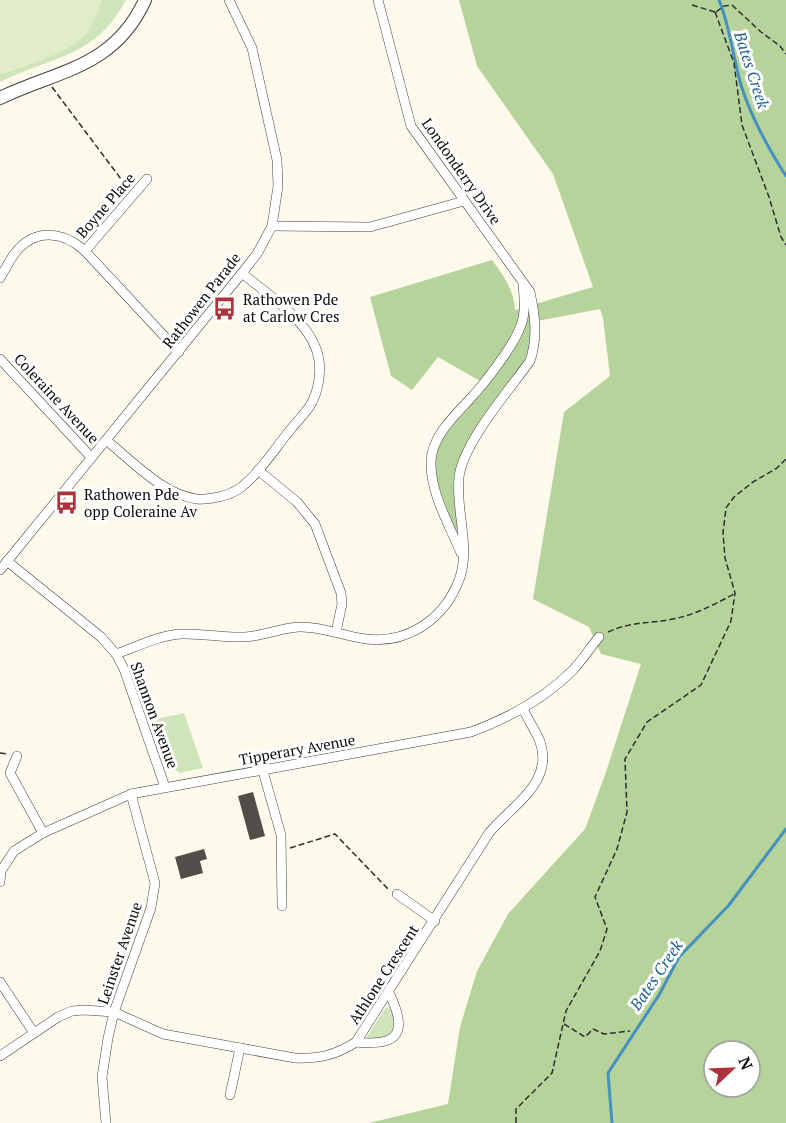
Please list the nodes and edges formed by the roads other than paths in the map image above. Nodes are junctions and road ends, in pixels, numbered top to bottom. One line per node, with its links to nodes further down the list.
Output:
1 (145, 0): 4 (street)
2 (229, 0): 7 (street, Rathowen Parade)
3 (378, 0): 6 (street, Londonderry Drive)
4 (0, 99)
5 (147, 179): 8 (street, Boyne Place)
6 (464, 201): 7 (street); 11 (street, Londonderry Drive)
7 (272, 226): 9 (street, Rathowen Parade)
8 (85, 251): 10 (street); 12 (street)
9 (242, 273): 12 (street, Rathowen Parade); 16 (street)
10 (0, 278)
11 (522, 281): 17 (street, Londonderry Drive); 17 (street)
12 (179, 352): 14 (street, Rathowen Parade)
13 (0, 359): 15 (street, Coleraine Avenue)
14 (106, 440): 15 (street, Rathowen Parade); 16 (street)
15 (91, 458): 18 (street, Rathowen Parade)
16 (258, 470): 20 (street)
17 (462, 557): 20 (street, Londonderry Drive)
18 (7, 561): 19 (street, Rathowen Parade); 22 (street, Shannon Avenue)
19 (0, 570)
20 (336, 632): 22 (street, Londonderry Drive)
21 (599, 637): 23 (street, Tipperary Avenue)
22 (116, 654): 26 (street, Shannon Avenue)
23 (523, 709): 25 (street, Tipperary Avenue); 32 (street, Athlone Crescent)
24 (17, 756): 28 (street)
25 (263, 771): 26 (street, Tipperary Avenue); 31 (street)
26 (165, 787): 27 (street, Tipperary Avenue)
27 (131, 794): 28 (street, Tipperary Avenue); 35 (street, Leinster Avenue)
28 (43, 833): 29 (street, Tipperary Avenue)
29 (0, 882)
30 (397, 894): 32 (street)
31 (282, 906)
32 (435, 921): 34 (street, Athlone Crescent)
33 (0, 982): 36 (street)
34 (388, 993): 37 (street, Athlone Crescent); 37 (street)
35 (114, 1012): 36 (street); 38 (street, Athlone Crescent); 41 (street, Leinster Avenue)
36 (34, 1033): 39 (street)
37 (356, 1042): 38 (street, Athlone Crescent)
38 (240, 1048): 40 (street)
39 (0, 1056)
40 (230, 1095)
41 (106, 1123)

